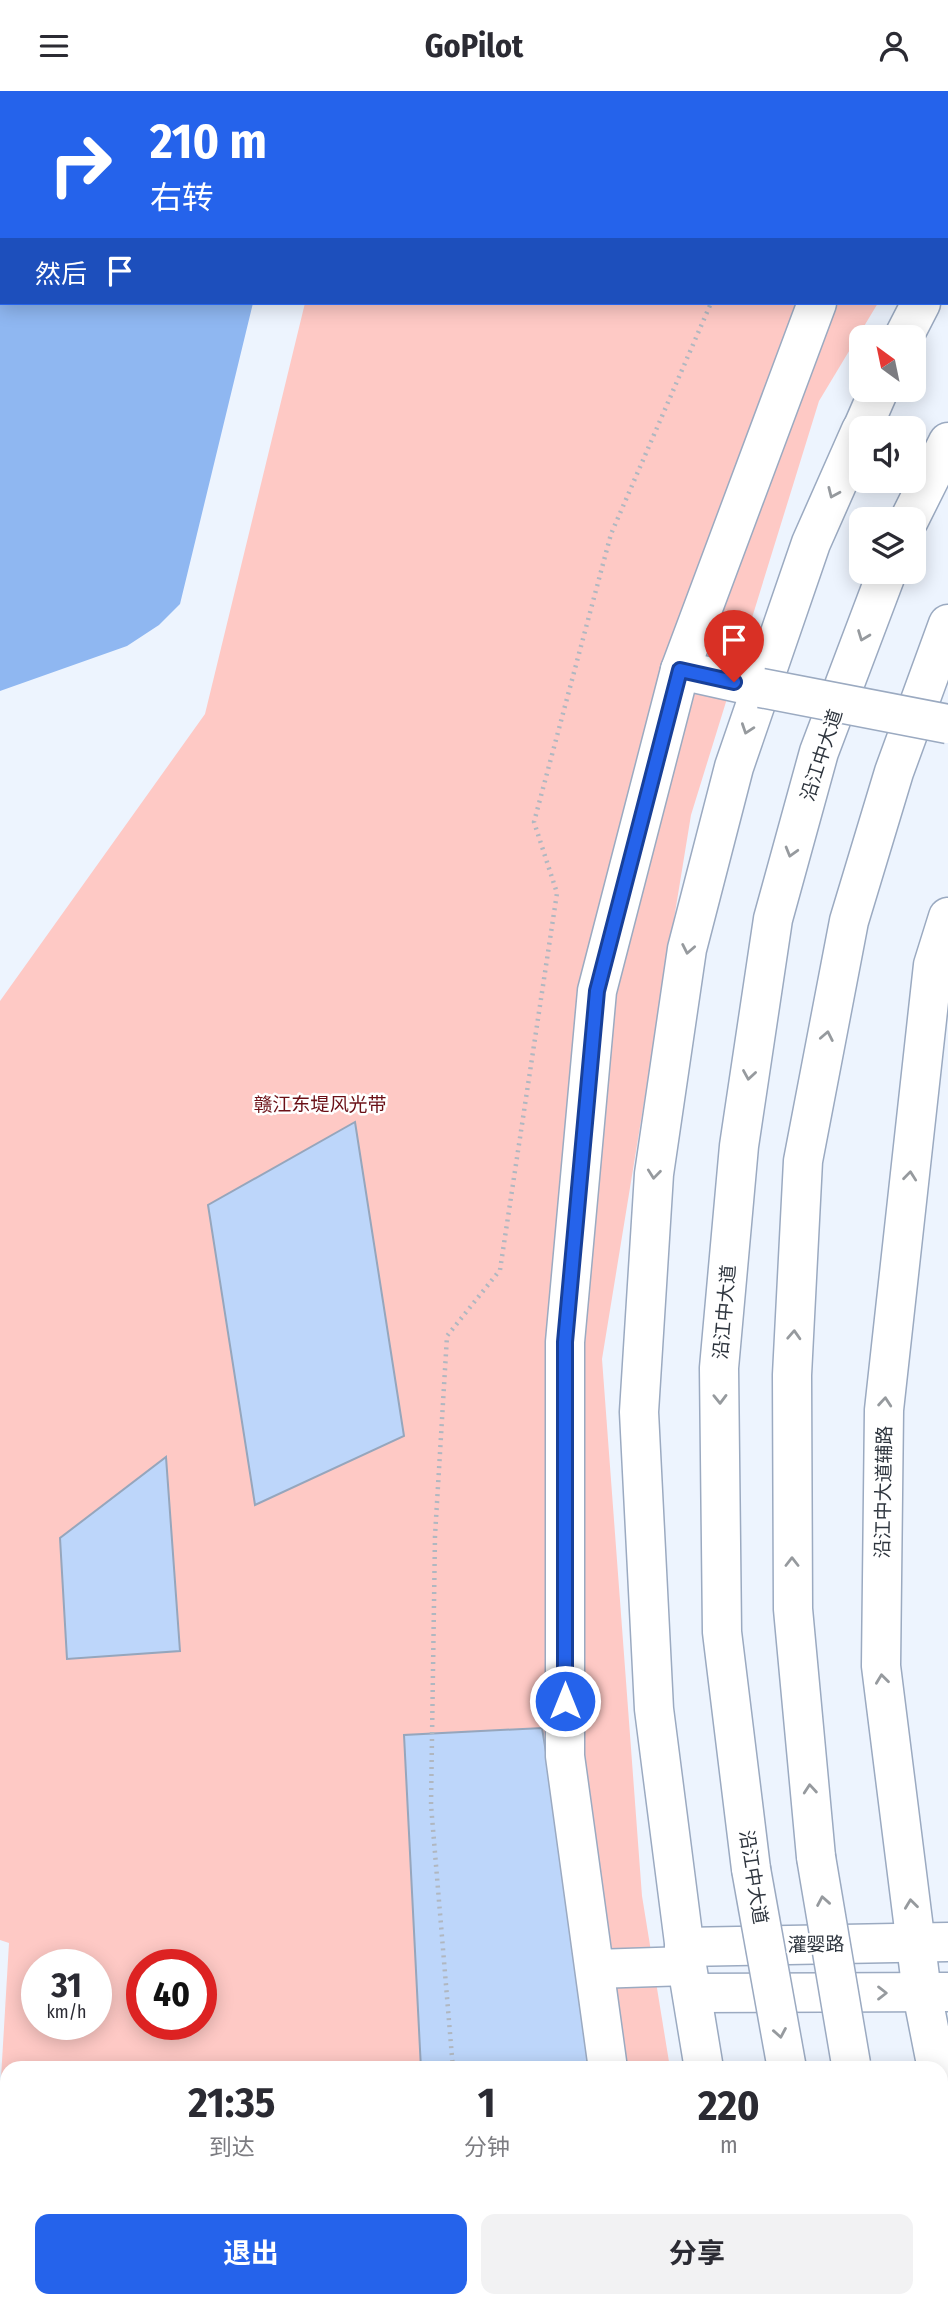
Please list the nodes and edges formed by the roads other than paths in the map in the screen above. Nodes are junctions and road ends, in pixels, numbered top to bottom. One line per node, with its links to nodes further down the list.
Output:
1 (816, 305): 9 (main road)
2 (920, 305): 3 (main road)
3 (910, 325)
4 (948, 442): 6 (main road)
5 (849, 457): 10 (main road, one-way to 10)
6 (916, 507)
7 (882, 584): 19 (main road, 沿江中大道, one-way to 19, bridge)
8 (948, 624): 20 (main road, one-way to 8, bridge)
9 (680, 670): 10 (main road); 15 (main road)
10 (761, 688): 11 (main road, bridge); 14 (main road, one-way to 14)
11 (948, 724)
12 (948, 917): 13 (main road, 沿江中大道辅路, one-way to 12)
13 (932, 1942): 14 (main road, 灌婴路); 16 (main road, 沿江中大道辅路)
14 (688, 1968): 15 (main road); 16 (main road, one-way to 16); 18 (main road)
15 (595, 1969): 17 (main road)
16 (935, 1993): 21 (main road, 沿江中大道辅路)
17 (607, 2061)
18 (703, 2061)
19 (786, 2061)
20 (851, 2061)
21 (937, 2061)

